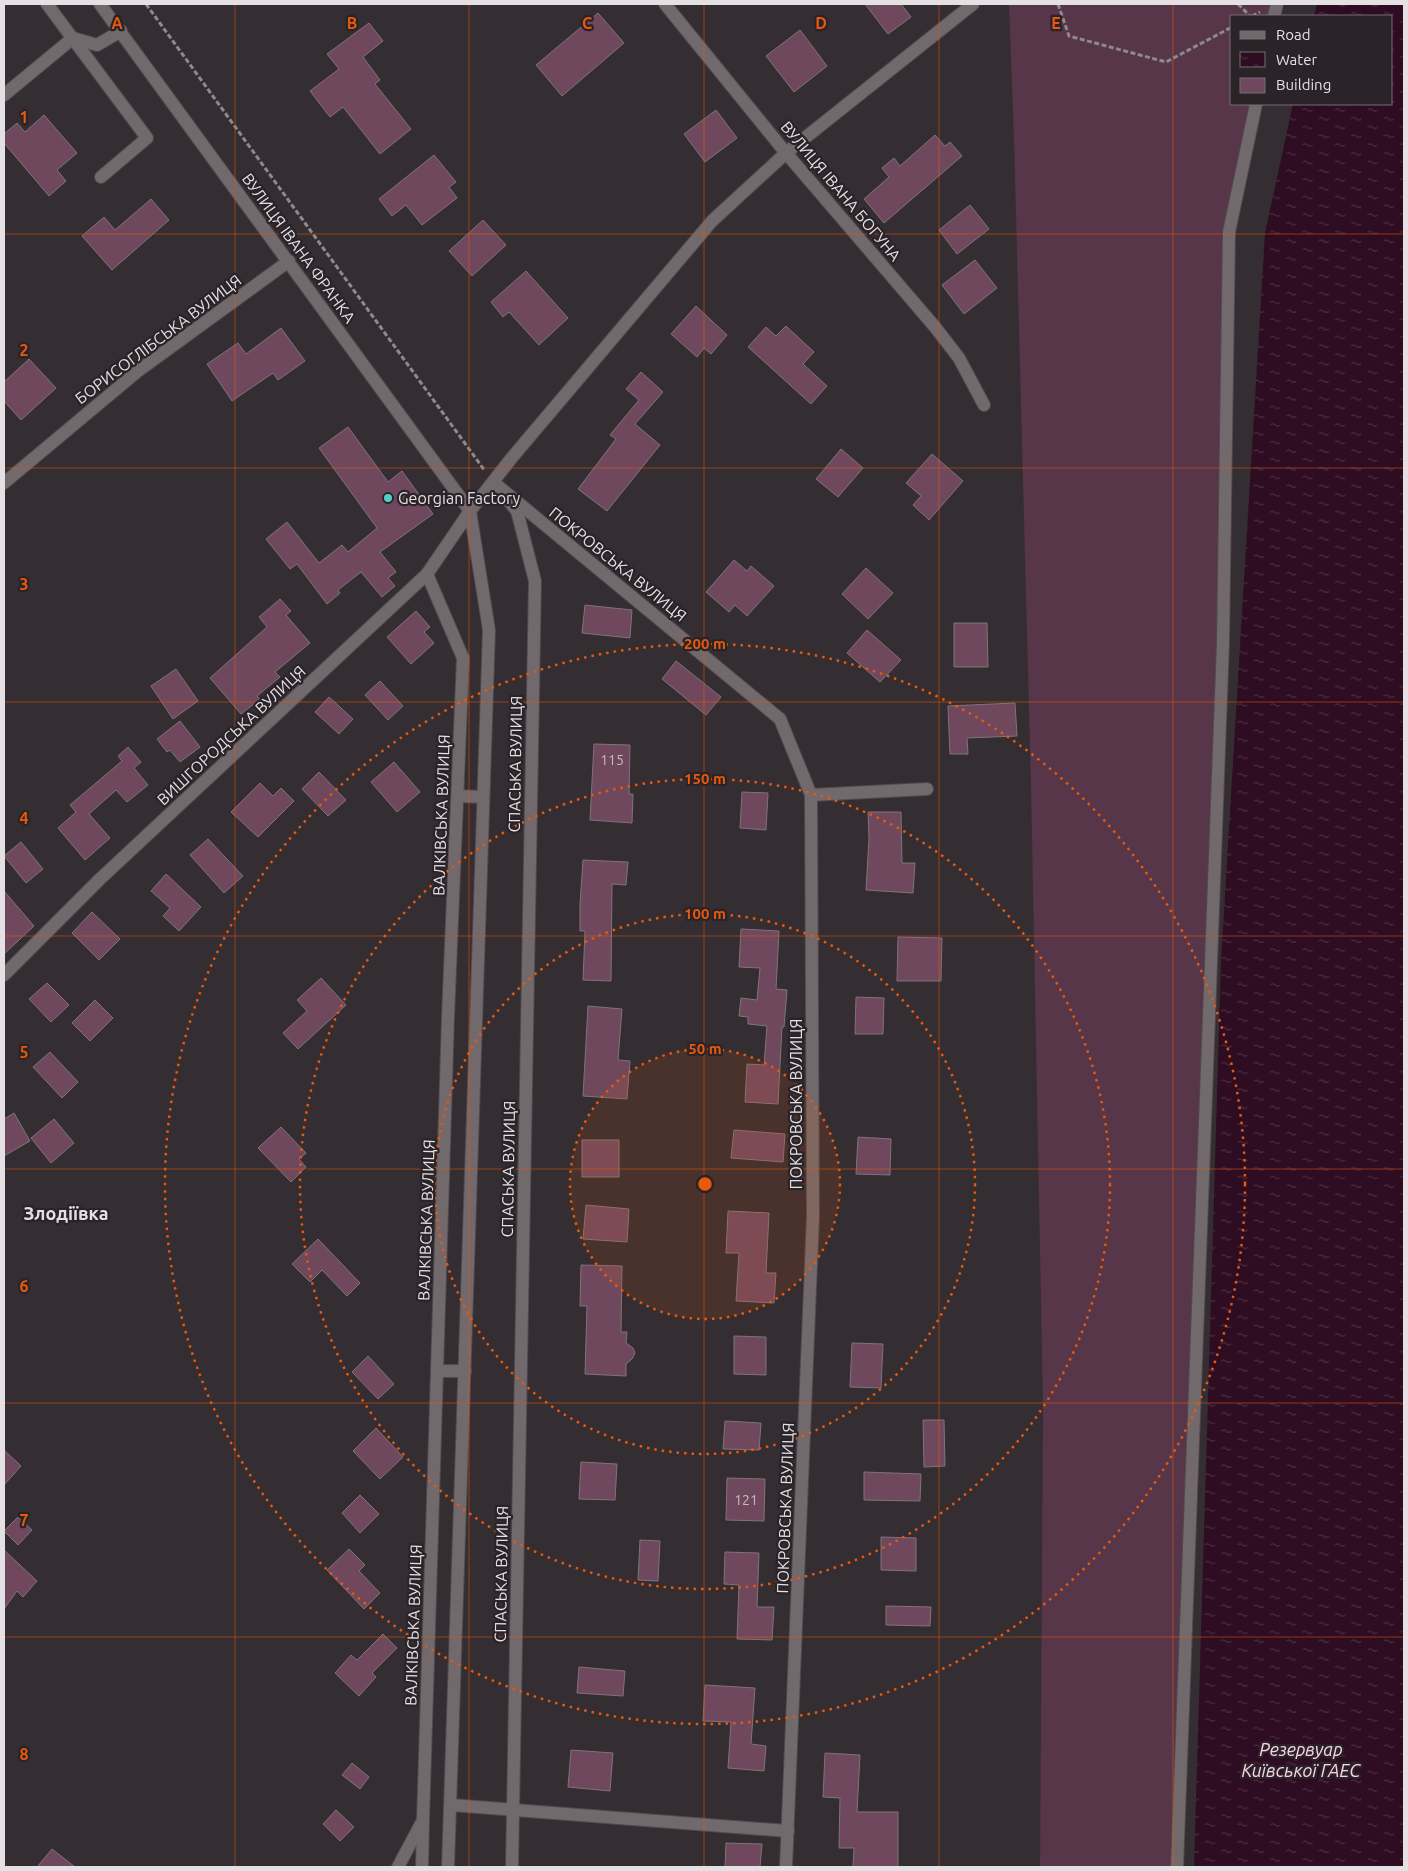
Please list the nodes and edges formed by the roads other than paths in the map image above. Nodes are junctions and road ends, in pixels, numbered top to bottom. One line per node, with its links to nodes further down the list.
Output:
1 (47, 4): 6 (street)
2 (100, 4): 5 (street, ВУЛИЦЯ ІВАНА ФРАНКА)
3 (665, 4): 9 (street, ВУЛИЦЯ ІВАНА БОГУНА)
4 (973, 4): 9 (street, ВИШГОРОДСЬКА ВУЛИЦЯ)
5 (121, 31): 6 (street); 11 (street, ВУЛИЦЯ ІВАНА ФРАНКА)
6 (73, 38): 7 (street); 10 (street)
7 (4, 95)
8 (1256, 105): 33 (street)
9 (786, 153): 12 (street, ВУЛИЦЯ ІВАНА БОГУНА); 13 (street, ВИШГОРОДСЬКА ВУЛИЦЯ)
10 (101, 177)
11 (289, 261): 14 (street, БОРИСОГЛІБСЬКА ВУЛИЦЯ); 15 (street, ВУЛИЦЯ ІВАНА ФРАНКА)
12 (984, 405)
13 (493, 482): 15 (street, ВИШГОРОДСЬКА ВУЛИЦЯ); 18 (street, ПОКРОВСЬКА ВУЛИЦЯ); 25 (street, СПАСЬКА ВУЛИЦЯ)
14 (4, 483)
15 (470, 511): 16 (street, ВИШГОРОДСЬКА ВУЛИЦЯ); 20 (street, СПАСЬКА ВУЛИЦЯ)
16 (427, 574): 19 (street, ВАЛКІВСЬКА ВУЛИЦЯ); 21 (street, ВИШГОРОДСЬКА ВУЛИЦЯ)
17 (927, 789): 18 (street)
18 (811, 795): 27 (street, ПОКРОВСЬКА ВУЛИЦЯ)
19 (458, 796): 20 (street); 22 (street, ВАЛКІВСЬКА ВУЛИЦЯ)
20 (483, 796): 23 (street, СПАСЬКА ВУЛИЦЯ)
21 (4, 975)
22 (437, 1371): 23 (street); 26 (street, ВАЛКІВСЬКА ВУЛИЦЯ)
23 (465, 1371): 24 (street, СПАСЬКА ВУЛИЦЯ)
24 (450, 1804): 25 (street); 30 (street, СПАСЬКА ВУЛИЦЯ)
25 (513, 1808): 27 (street); 31 (street, СПАСЬКА ВУЛИЦЯ)
26 (424, 1820): 28 (street, ВАЛКІВСЬКА ВУЛИЦЯ); 29 (street)
27 (788, 1832): 32 (street, ПОКРОВСЬКА ВУЛИЦЯ)
28 (398, 1867)
29 (422, 1867)
30 (448, 1867)
31 (512, 1867)
32 (786, 1867)
33 (1177, 1867)

